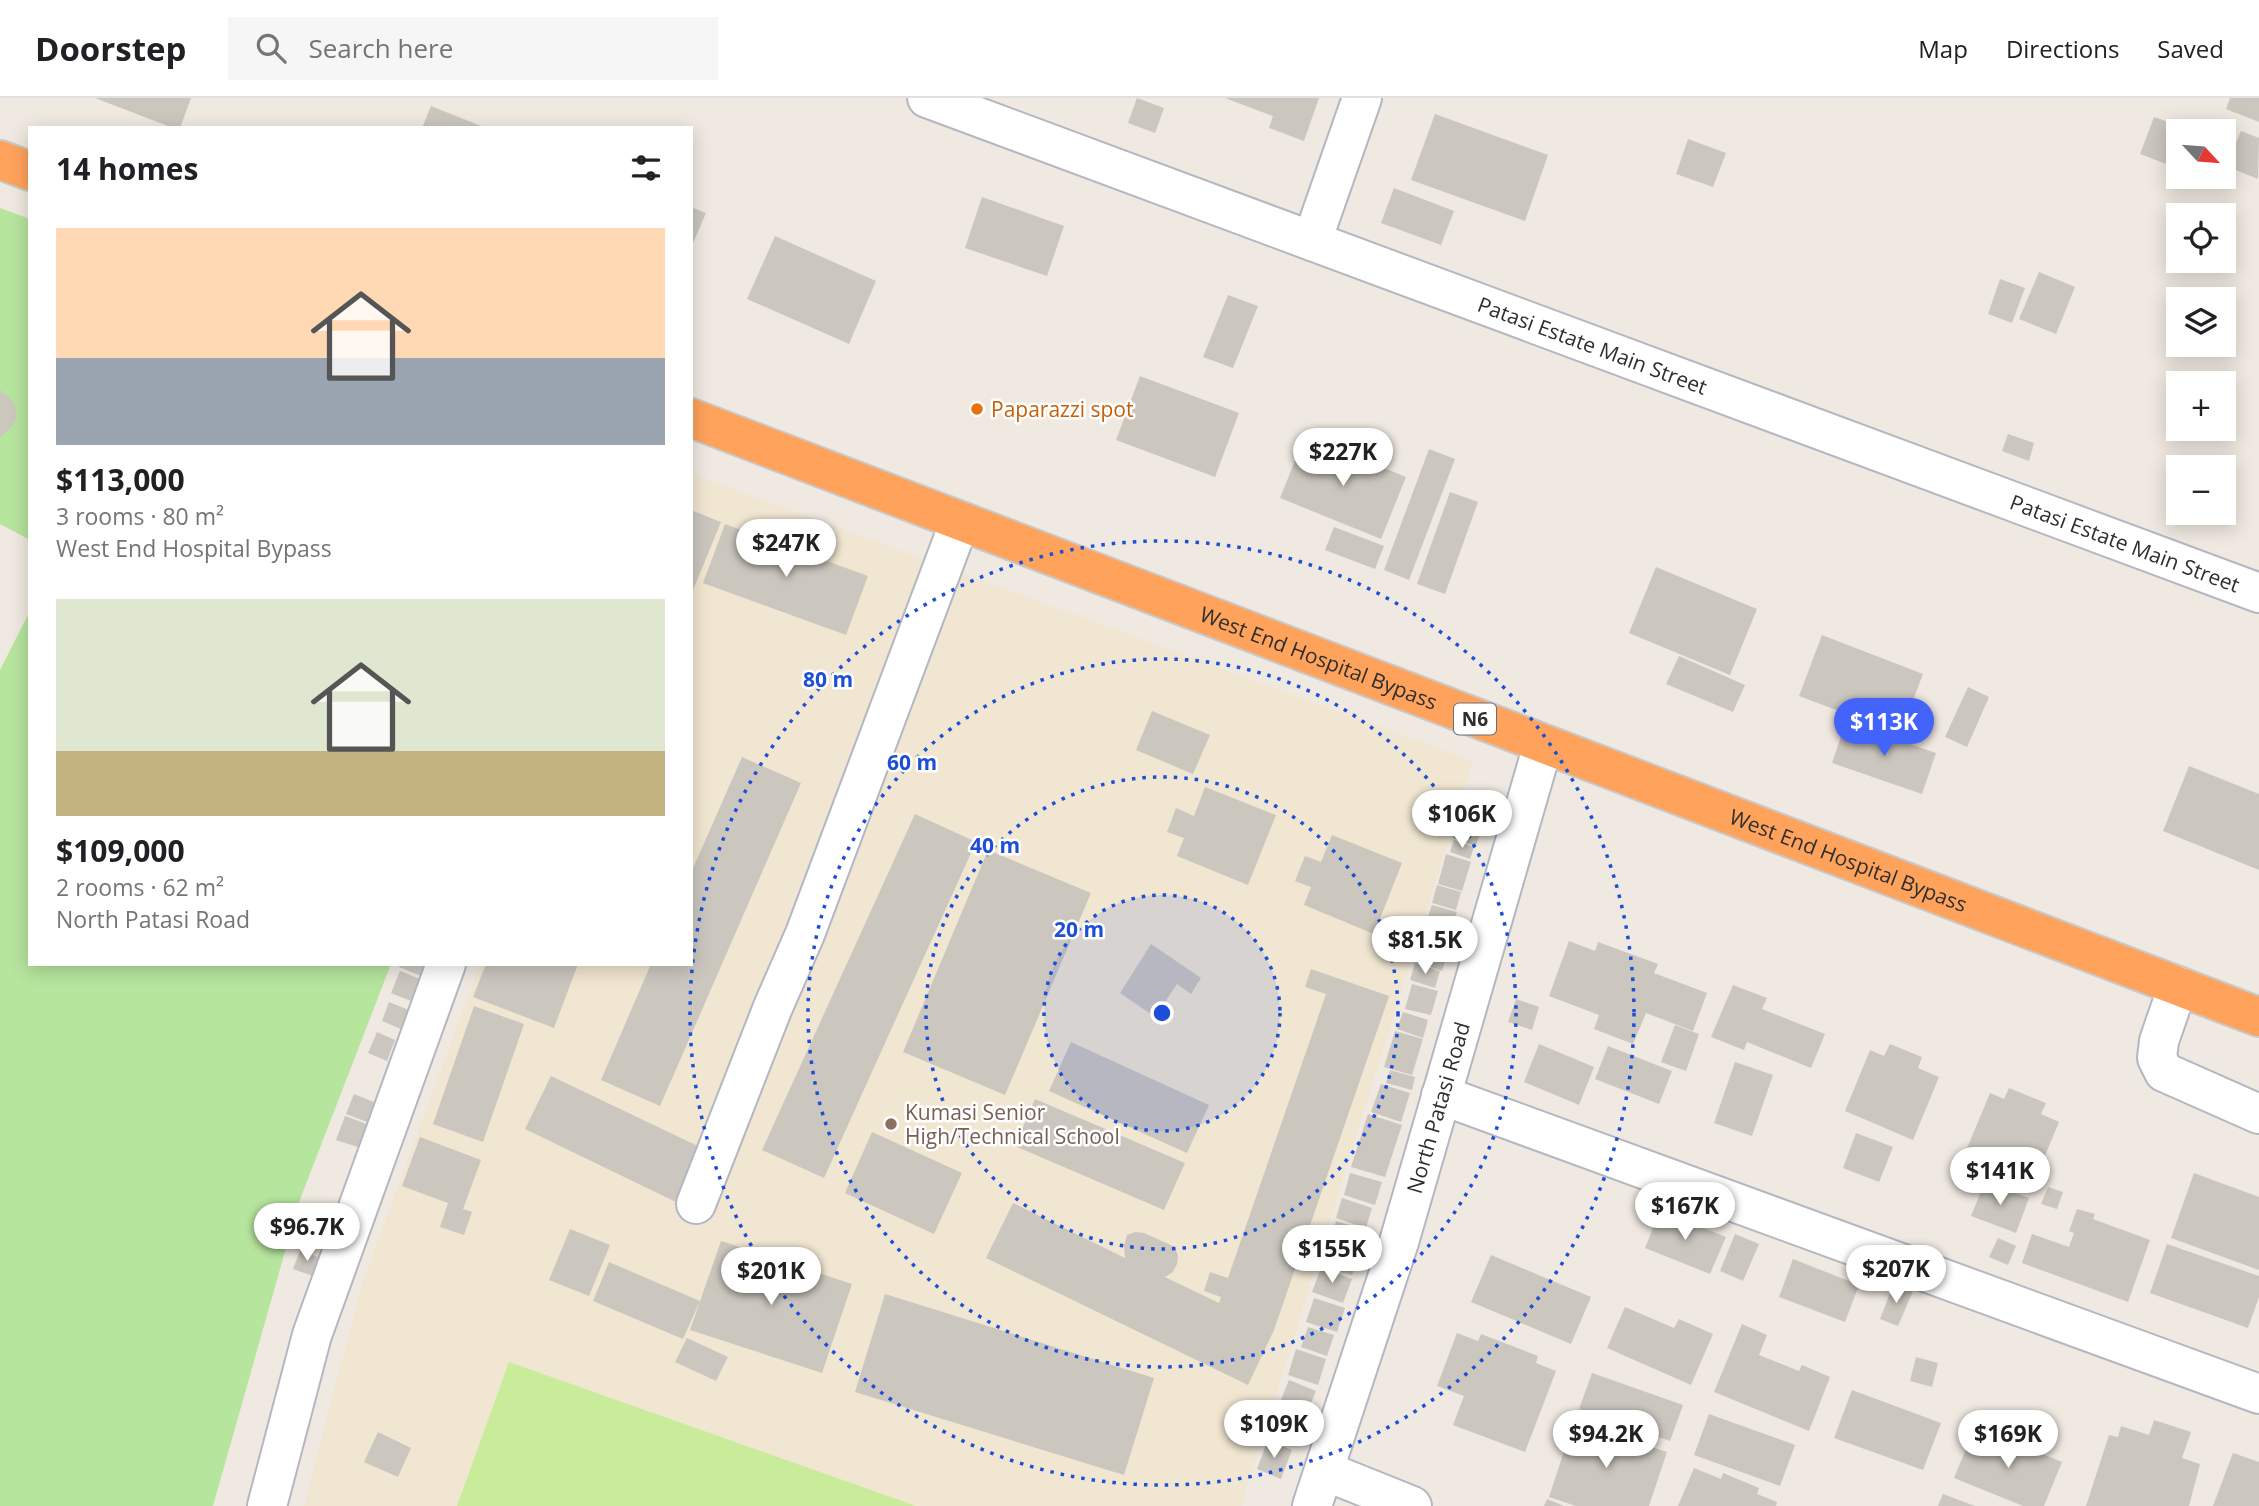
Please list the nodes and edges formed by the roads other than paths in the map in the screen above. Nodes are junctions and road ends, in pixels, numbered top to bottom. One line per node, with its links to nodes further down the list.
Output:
1 (927, 98): 5 (street, Patasi Estate Main Street)
2 (1362, 98): 5 (street)
3 (0, 160): 4 (highway)
4 (28, 170)
5 (1312, 241): 8 (street, Patasi Estate Main Street)
6 (693, 419): 7 (highway, West End Hospital Bypass / N6)
7 (960, 521): 9 (highway, West End Hospital Bypass / N6); 15 (street)
8 (2259, 593)
9 (1543, 745): 11 (highway, West End Hospital Bypass / N6); 13 (street, North Patasi Road)
10 (445, 966): 18 (street)
11 (2178, 986): 12 (highway, West End Hospital Bypass / N6); 14 (street)
12 (2259, 1017)
13 (1441, 1095): 16 (street); 17 (street, North Patasi Road)
14 (2259, 1114)
15 (696, 1204)
16 (2259, 1394)
17 (1318, 1489): 19 (street)
18 (267, 1506)
19 (1412, 1506)

